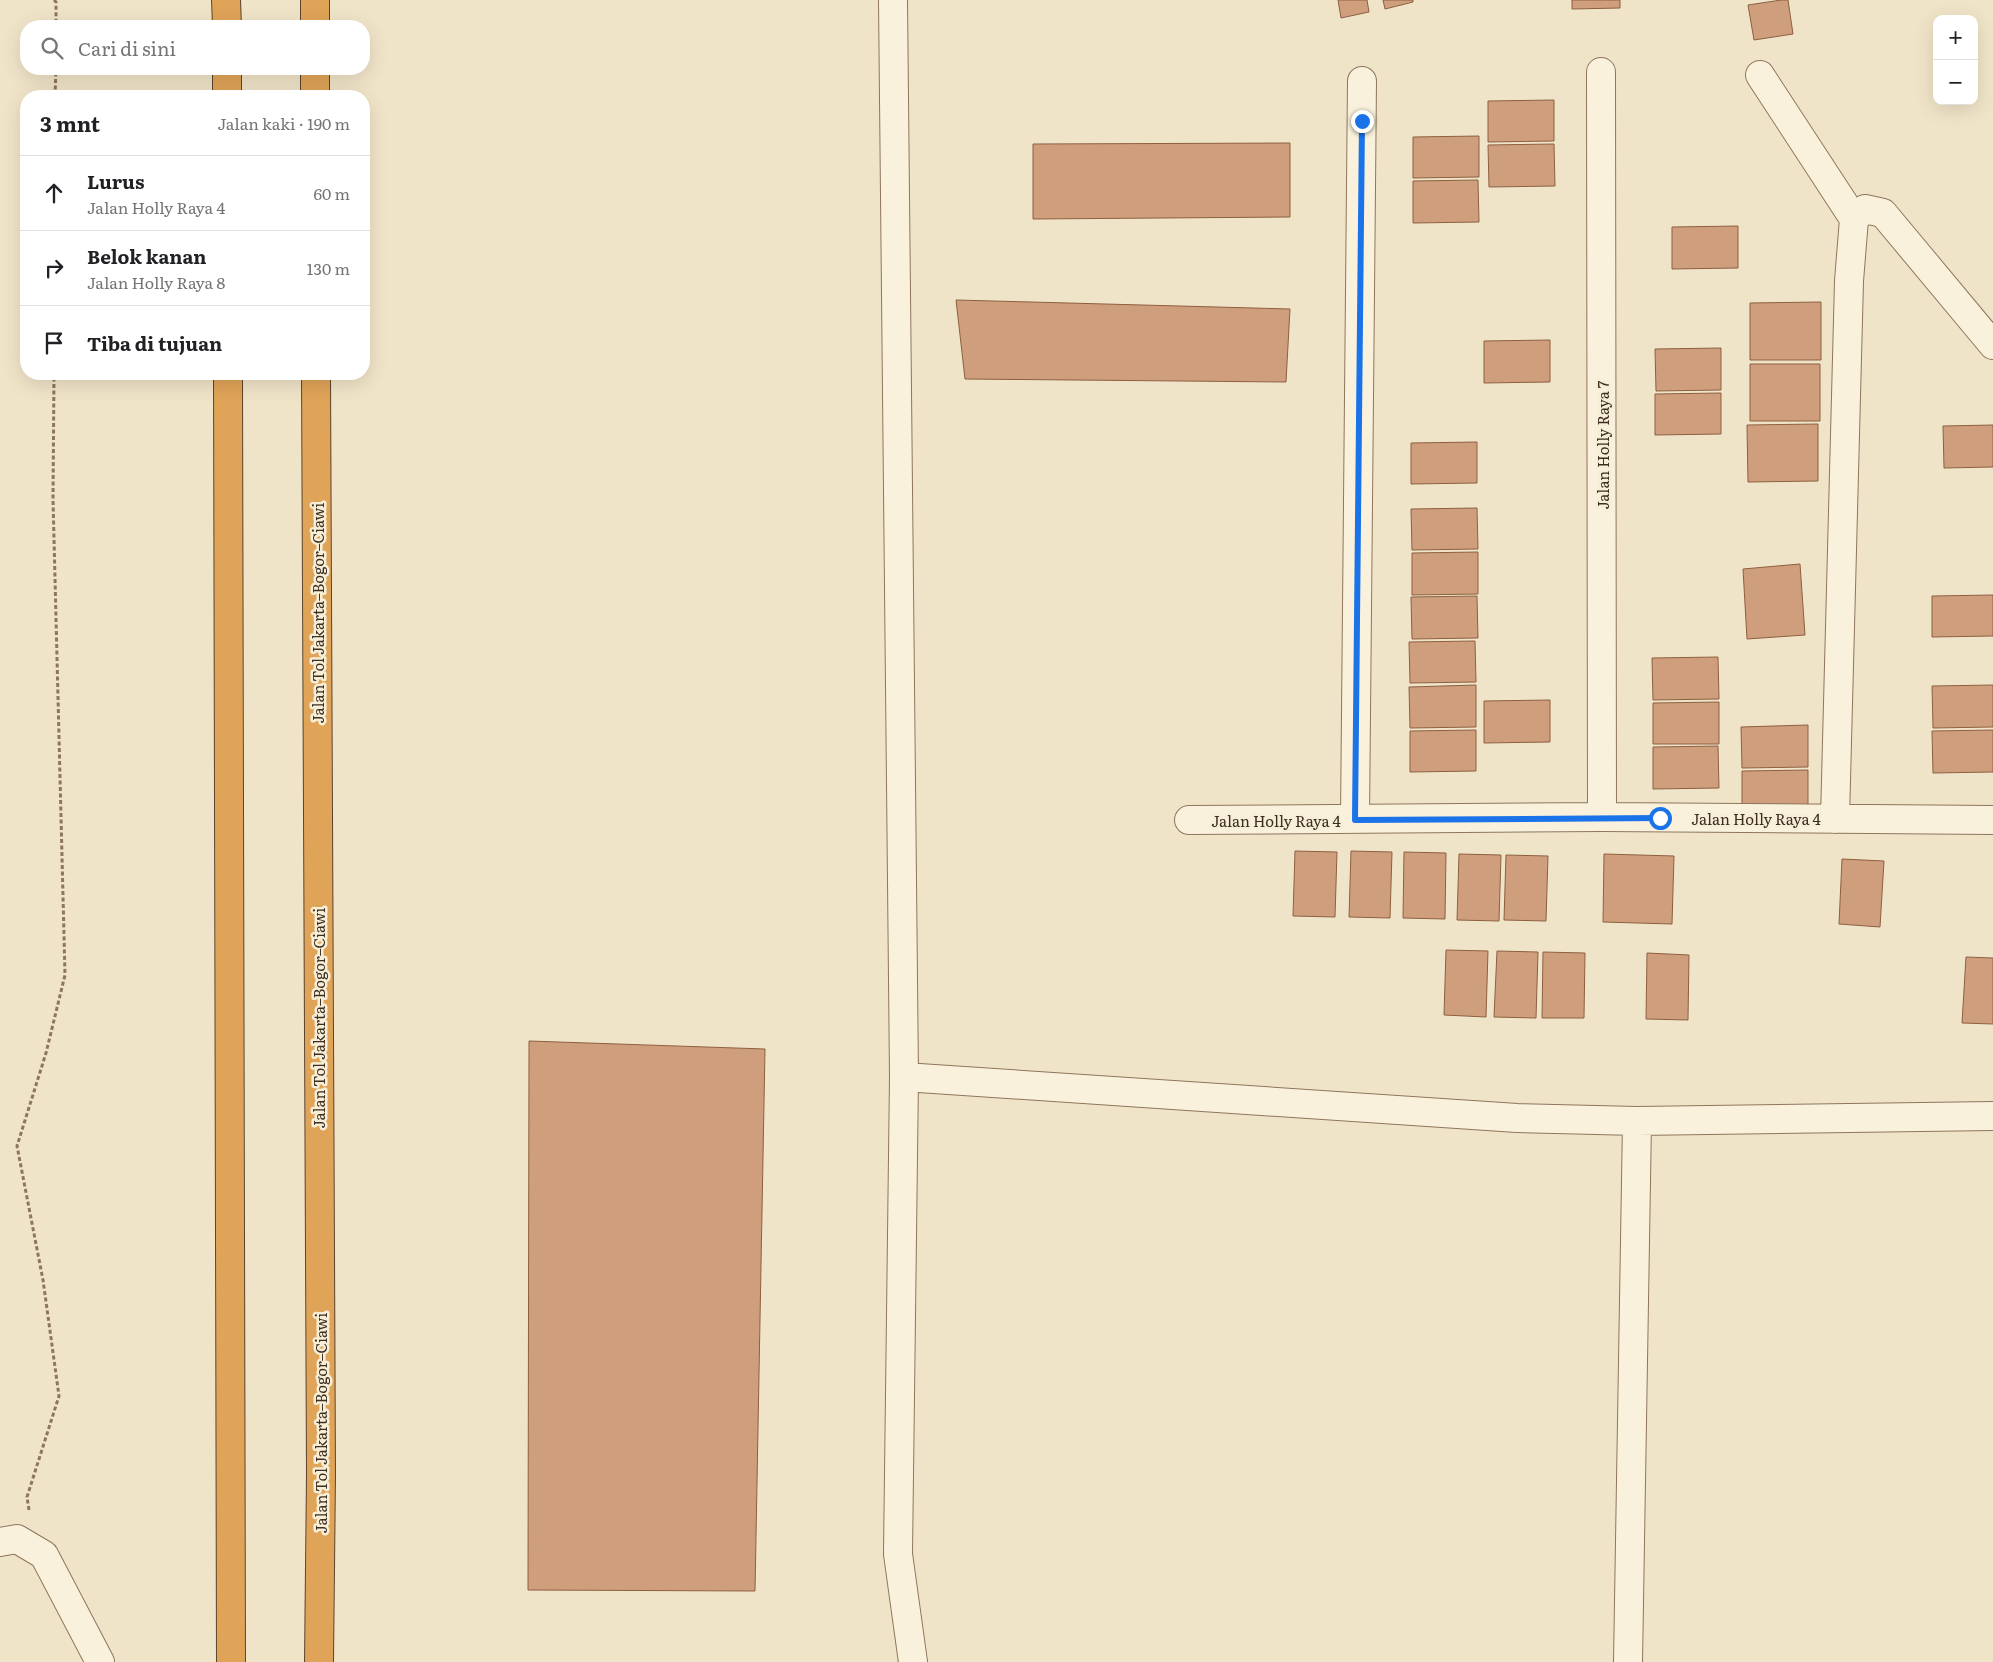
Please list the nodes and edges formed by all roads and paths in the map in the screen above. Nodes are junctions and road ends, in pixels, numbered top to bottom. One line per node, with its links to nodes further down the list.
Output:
1 (54, 0): 5 (path)
2 (226, 0): 6 (highway)
3 (315, 0): 7 (highway)
4 (893, 0): 27 (street)
5 (56, 20)
6 (226, 20)
7 (315, 20)
8 (1601, 72): 22 (street, Jalan Holly Raya 7)
9 (56, 75): 14 (path)
10 (227, 75): 15 (highway)
11 (315, 75): 16 (highway)
12 (1760, 75): 17 (street)
13 (1362, 81): 25 (street)
14 (55, 90)
15 (227, 90)
16 (315, 90)
17 (1854, 219): 18 (street); 23 (street)
18 (1993, 345)
19 (54, 380): 31 (path)
20 (228, 380): 33 (highway)
21 (316, 380): 34 (highway, Jalan Tol Jakarta–Bogor–Ciawi)
22 (1602, 817): 23 (street, Jalan Holly Raya 4); 25 (street, Jalan Holly Raya 4)
23 (1835, 819): 26 (street, Jalan Holly Raya 4)
24 (1189, 820): 25 (street, Jalan Holly Raya 4)
25 (1355, 820)
26 (1993, 820)
27 (904, 1077): 29 (street); 35 (street)
28 (1993, 1116): 29 (street)
29 (1637, 1121): 36 (street)
30 (0, 1542): 31 (street)
31 (35, 1550): 32 (street)
32 (100, 1662)
33 (231, 1662)
34 (319, 1662)
35 (913, 1662)
36 (1628, 1662)

